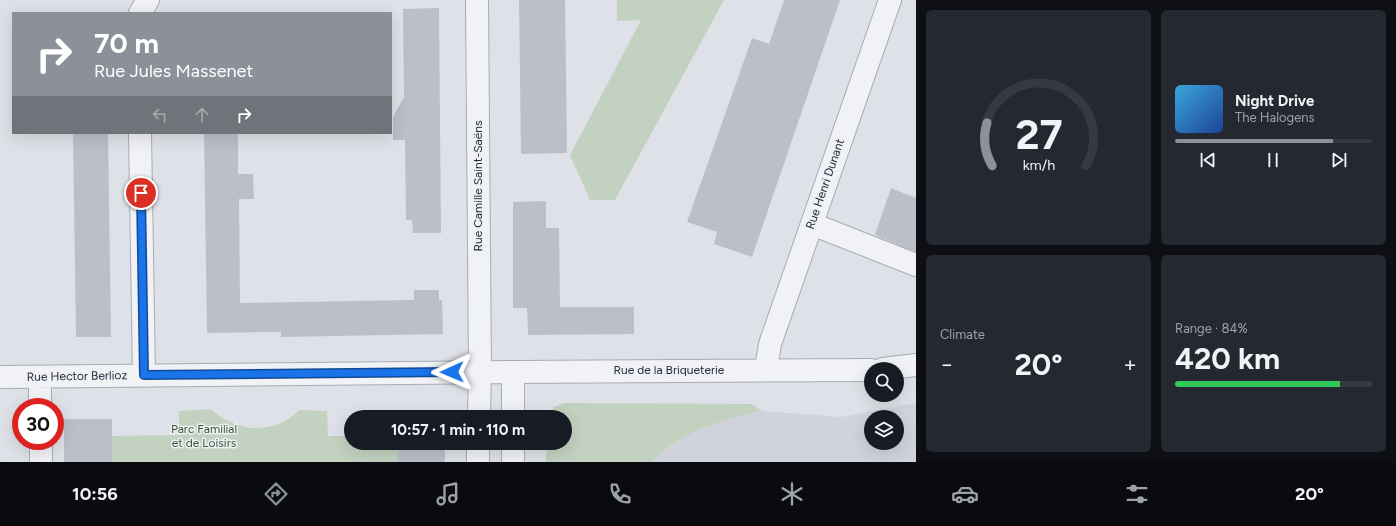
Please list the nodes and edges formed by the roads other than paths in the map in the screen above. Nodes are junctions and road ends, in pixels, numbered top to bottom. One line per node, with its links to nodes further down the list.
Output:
1 (148, 0): 4 (street)
2 (477, 0): 12 (street, Rue Camille Saint-Saëns)
3 (890, 0): 6 (street, Rue Henri Dunant)
4 (141, 12)
5 (140, 134): 14 (street)
6 (812, 224): 7 (street); 10 (street, Rue Henri Dunant)
7 (916, 264)
8 (916, 365): 9 (street)
9 (904, 366)
10 (766, 370): 11 (street, Rue de la Briqueterie); 13 (street, Rue de la Briqueterie)
11 (864, 370)
12 (480, 372): 13 (street, Rue Hector Berlioz); 14 (street, Rue Hector Berlioz); 18 (street)
13 (513, 372): 19 (street)
14 (144, 375): 16 (street, Rue Hector Berlioz)
15 (0, 377): 16 (street, Rue Hector Berlioz)
16 (40, 377): 17 (street)
17 (40, 398)
18 (479, 410)
19 (513, 410)
20 (41, 450): 23 (street)
21 (478, 450): 24 (street)
22 (513, 450): 25 (street)
23 (41, 462)
24 (478, 462)
25 (513, 462)

